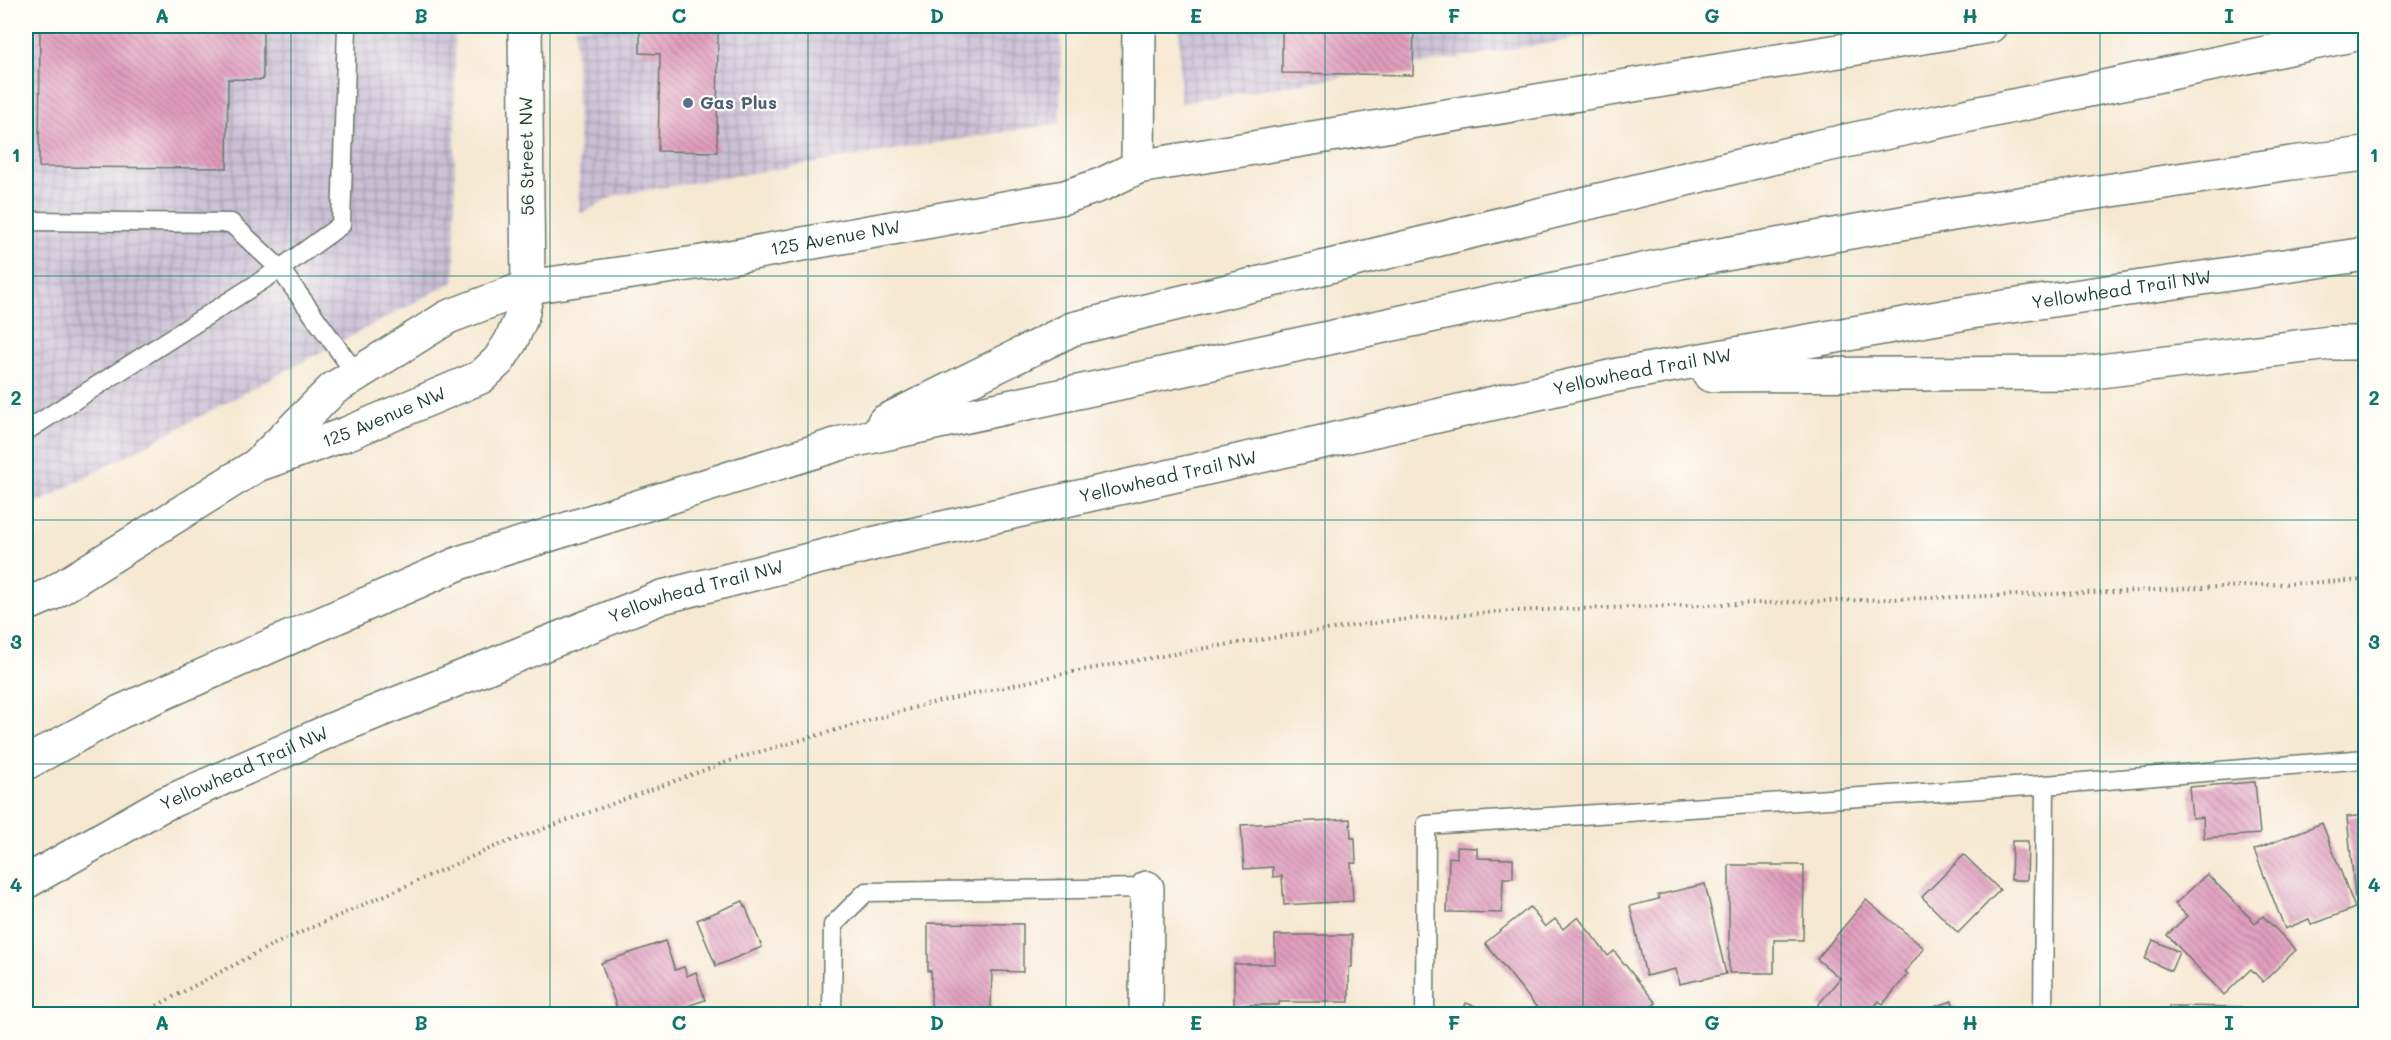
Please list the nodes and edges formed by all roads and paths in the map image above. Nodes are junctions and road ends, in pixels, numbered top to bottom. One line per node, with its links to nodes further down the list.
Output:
1 (347, 26): 10 (lane)
2 (525, 26): 11 (main road, 56 Street NW)
3 (1139, 26): 7 (main road)
4 (1990, 26): 7 (main road, 125 Avenue NW)
5 (2366, 32): 16 (main road)
6 (2366, 154): 16 (main road)
7 (1138, 167): 11 (main road, 125 Avenue NW)
8 (26, 221): 10 (lane)
9 (2366, 254): 14 (main road, Yellowhead Trail NW)
10 (280, 269): 13 (lane); 15 (lane)
11 (528, 287): 13 (main road, 125 Avenue NW); 17 (main road, 125 Avenue NW)
12 (2366, 343): 14 (main road)
13 (356, 374): 17 (main road, 125 Avenue NW)
14 (1618, 375): 23 (main road, Yellowhead Trail NW)
15 (26, 431)
16 (842, 443): 21 (main road)
17 (257, 465): 19 (main road, 125 Avenue NW)
18 (2366, 580): 25 (path)
19 (26, 605)
20 (2366, 759): 22 (lane)
21 (26, 763)
22 (2045, 785): 28 (lane); 29 (lane)
23 (26, 882)
24 (1147, 888): 26 (lane); 27 (main road)
25 (141, 1014)
26 (832, 1014)
27 (1146, 1014)
28 (1425, 1014)
29 (2043, 1014)

